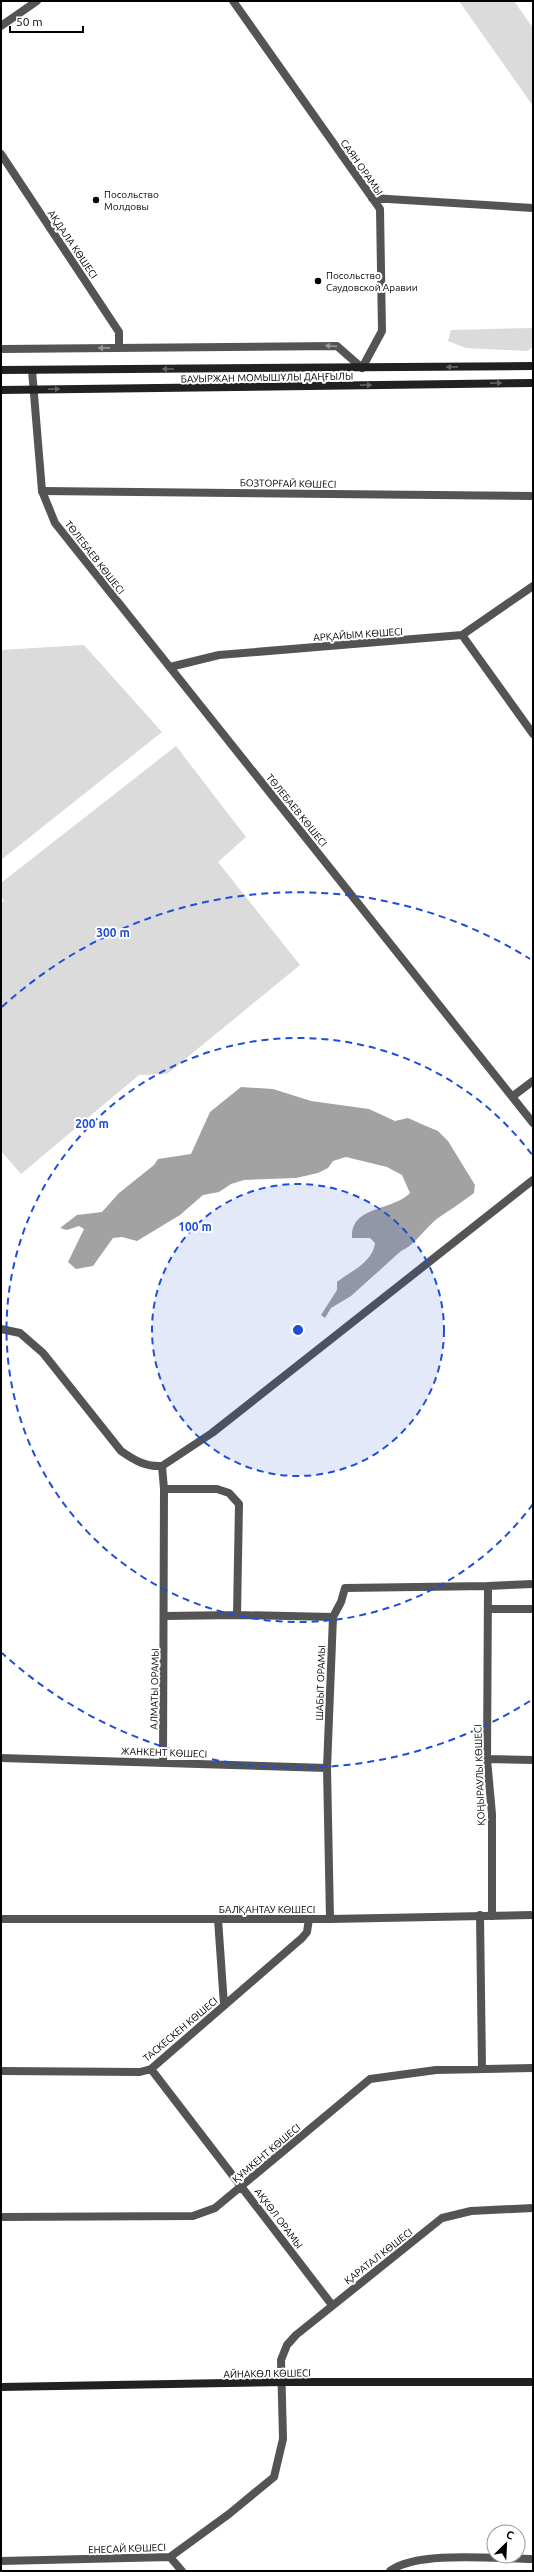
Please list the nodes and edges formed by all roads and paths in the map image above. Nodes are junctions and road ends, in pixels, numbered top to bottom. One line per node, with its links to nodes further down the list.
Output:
1 (37, 1): 3 (street)
2 (233, 1): 5 (street, САЯН ОРАМЫ)
3 (1, 26)
4 (1, 154): 7 (street, АҚДАЛА КӨШЕСІ)
5 (372, 198): 6 (street); 10 (street, САЯН ОРАМЫ)
6 (533, 208)
7 (119, 348): 8 (street, one-way to 8); 10 (street, one-way to 7)
8 (1, 349)
9 (533, 366): 10 (main road, БАУЫРЖАН МОМЫШҰЛЫ ДАҢҒЫЛЫ, one-way to 10)
10 (362, 368): 12 (main road, БАУЫРЖАН МОМЫШҰЛЫ ДАҢҒЫЛЫ, one-way to 12)
11 (1, 370): 12 (main road, БАУЫРЖАН МОМЫШҰЛЫ ДАҢҒЫЛЫ)
12 (32, 370): 15 (street)
13 (533, 383): 15 (main road, БАУЫРЖАН МОМЫШҰЛЫ ДАҢҒЫЛЫ, one-way to 13)
14 (1, 390): 15 (main road, БАУЫРЖАН МОМЫШҰЛЫ ДАҢҒЫЛЫ)
15 (34, 390): 16 (street)
16 (42, 490): 17 (street, БОЗТОРҒАЙ КӨШЕСІ); 20 (street, ТӨЛЕБАЕВ КӨШЕСІ)
17 (533, 496)
18 (533, 586): 19 (street, АРҚАЙЫМ КӨШЕСІ)
19 (462, 635): 20 (street, АРҚАЙЫМ КӨШЕСІ); 21 (street)
20 (170, 667): 23 (street, ТӨЛЕБАЕВ КӨШЕСІ)
21 (533, 734)
22 (533, 1081): 23 (street)
23 (513, 1096): 24 (street, ТӨЛЕБАЕВ КӨШЕСІ)
24 (533, 1123)
25 (533, 1180): 27 (street)
26 (1, 1329): 27 (street)
27 (162, 1466): 28 (street, АЛМАТЫ ОРАМЫ)
28 (164, 1489): 33 (street); 34 (street, АЛМАТЫ ОРАМЫ)
29 (533, 1584): 30 (street)
30 (488, 1586): 31 (street, ҚОҢЫРАУЛЫ КӨШЕСІ); 35 (street)
31 (489, 1609): 32 (street); 37 (street, ҚОҢЫРАУЛЫ КӨШЕСІ)
32 (533, 1609)
33 (237, 1614): 34 (street); 35 (street)
34 (164, 1616): 39 (street, АЛМАТЫ ОРАМЫ)
35 (333, 1617): 40 (street, ШАБЫТ ОРАМЫ)
36 (1, 1758): 39 (street, ЖАНКЕНТ КӨШЕСІ)
37 (487, 1759): 38 (street); 43 (street, ҚОҢЫРАУЛЫ КӨШЕСІ)
38 (533, 1760)
39 (163, 1762): 40 (street, ЖАНКЕНТ КӨШЕСІ)
40 (327, 1768): 46 (street, ШАБЫТ ОРАМЫ)
41 (480, 1915): 43 (street, БАЛҚАНТАУ КӨШЕСІ); 46 (street, БАЛҚАНТАУ КӨШЕСІ); 49 (street)
42 (533, 1915): 43 (street, БАЛҚАНТАУ КӨШЕСІ)
43 (492, 1916)
44 (218, 1919): 45 (street, БАЛҚАНТАУ КӨШЕСІ); 47 (street, БАЛҚАНТАУ КӨШЕСІ); 48 (street)
45 (309, 1919): 46 (street, БАЛҚАНТАУ КӨШЕСІ); 48 (street, ТАСКЕСКЕН КӨШЕСІ)
46 (330, 1919)
47 (1, 1920)
48 (224, 2005): 51 (street, ТАСКЕСКЕН КӨШЕСІ)
49 (482, 2068): 50 (street, ҚҰМКЕНТ КӨШЕСІ); 53 (street, ҚҰМКЕНТ КӨШЕСІ)
50 (533, 2068)
51 (151, 2069): 52 (street, ТАСКЕСКЕН КӨШЕСІ); 53 (street, АҚКӨЛ ОРАМЫ)
52 (1, 2071)
53 (242, 2186): 55 (street, ҚҰМКЕНТ КӨШЕСІ); 56 (street, АҚКӨЛ ОРАМЫ)
54 (533, 2208): 56 (street, ҚАРАТАЛ КӨШЕСІ)
55 (1, 2217)
56 (332, 2305): 57 (street, ҚАРАТАЛ КӨШЕСІ)
57 (283, 2382): 58 (main road, АЙНАКӨЛ КӨШЕСІ); 59 (main road, АЙНАКӨЛ КӨШЕСІ); 60 (street, ҚАРАТАЛ КӨШЕСІ)
58 (533, 2382)
59 (1, 2387)
60 (274, 2477): 61 (street, ЕНЕСАЙ КӨШЕСІ)
61 (170, 2557): 63 (street, ЕНЕСАЙ КӨШЕСІ); 64 (street)
62 (533, 2559): 65 (street)
63 (1, 2562)
64 (182, 2571)
65 (390, 2571)

